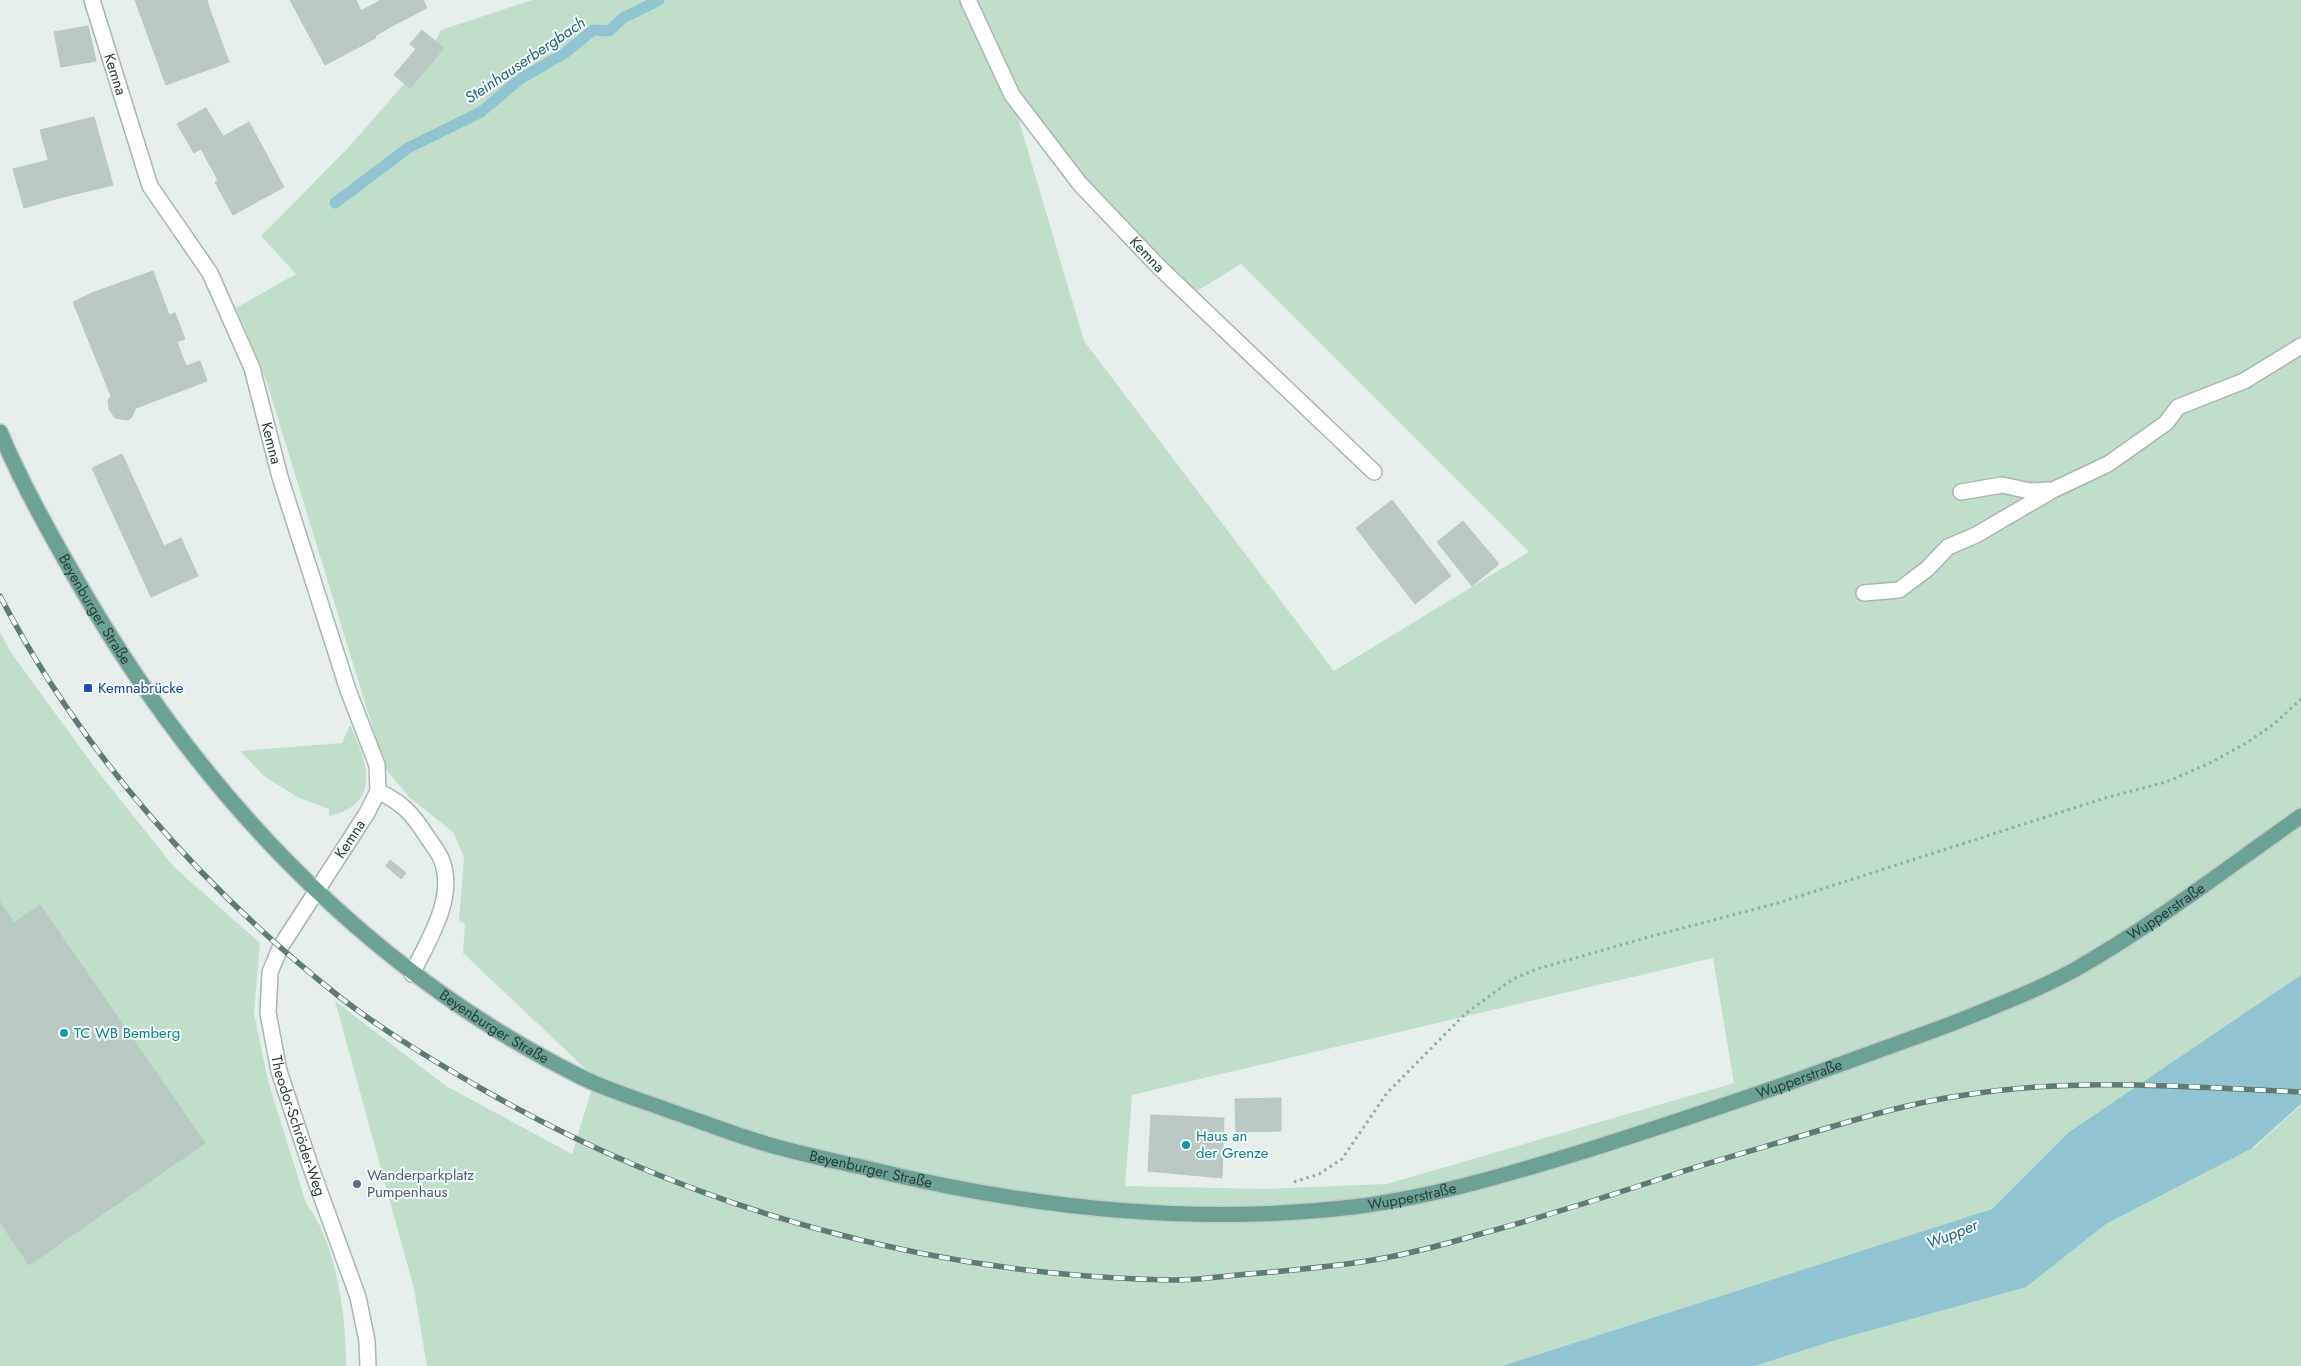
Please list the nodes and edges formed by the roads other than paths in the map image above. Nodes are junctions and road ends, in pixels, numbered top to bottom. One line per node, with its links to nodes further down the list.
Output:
1 (92, 0): 9 (street, Kemna)
2 (968, 0): 5 (street, Kemna)
3 (2301, 346): 6 (street)
4 (0, 432): 11 (main road, Beyenburger Straße)
5 (1374, 472)
6 (2053, 490): 7 (street); 8 (street)
7 (1961, 492)
8 (1864, 593)
9 (378, 791): 11 (street, Kemna); 12 (street)
10 (2301, 816): 13 (main road, Wupperstraße)
11 (317, 892): 12 (main road, Beyenburger Straße); 14 (street, Theodor-Schröder-Weg)
12 (412, 974): 13 (main road, Beyenburger Straße)
13 (1249, 1215)
14 (368, 1366)

